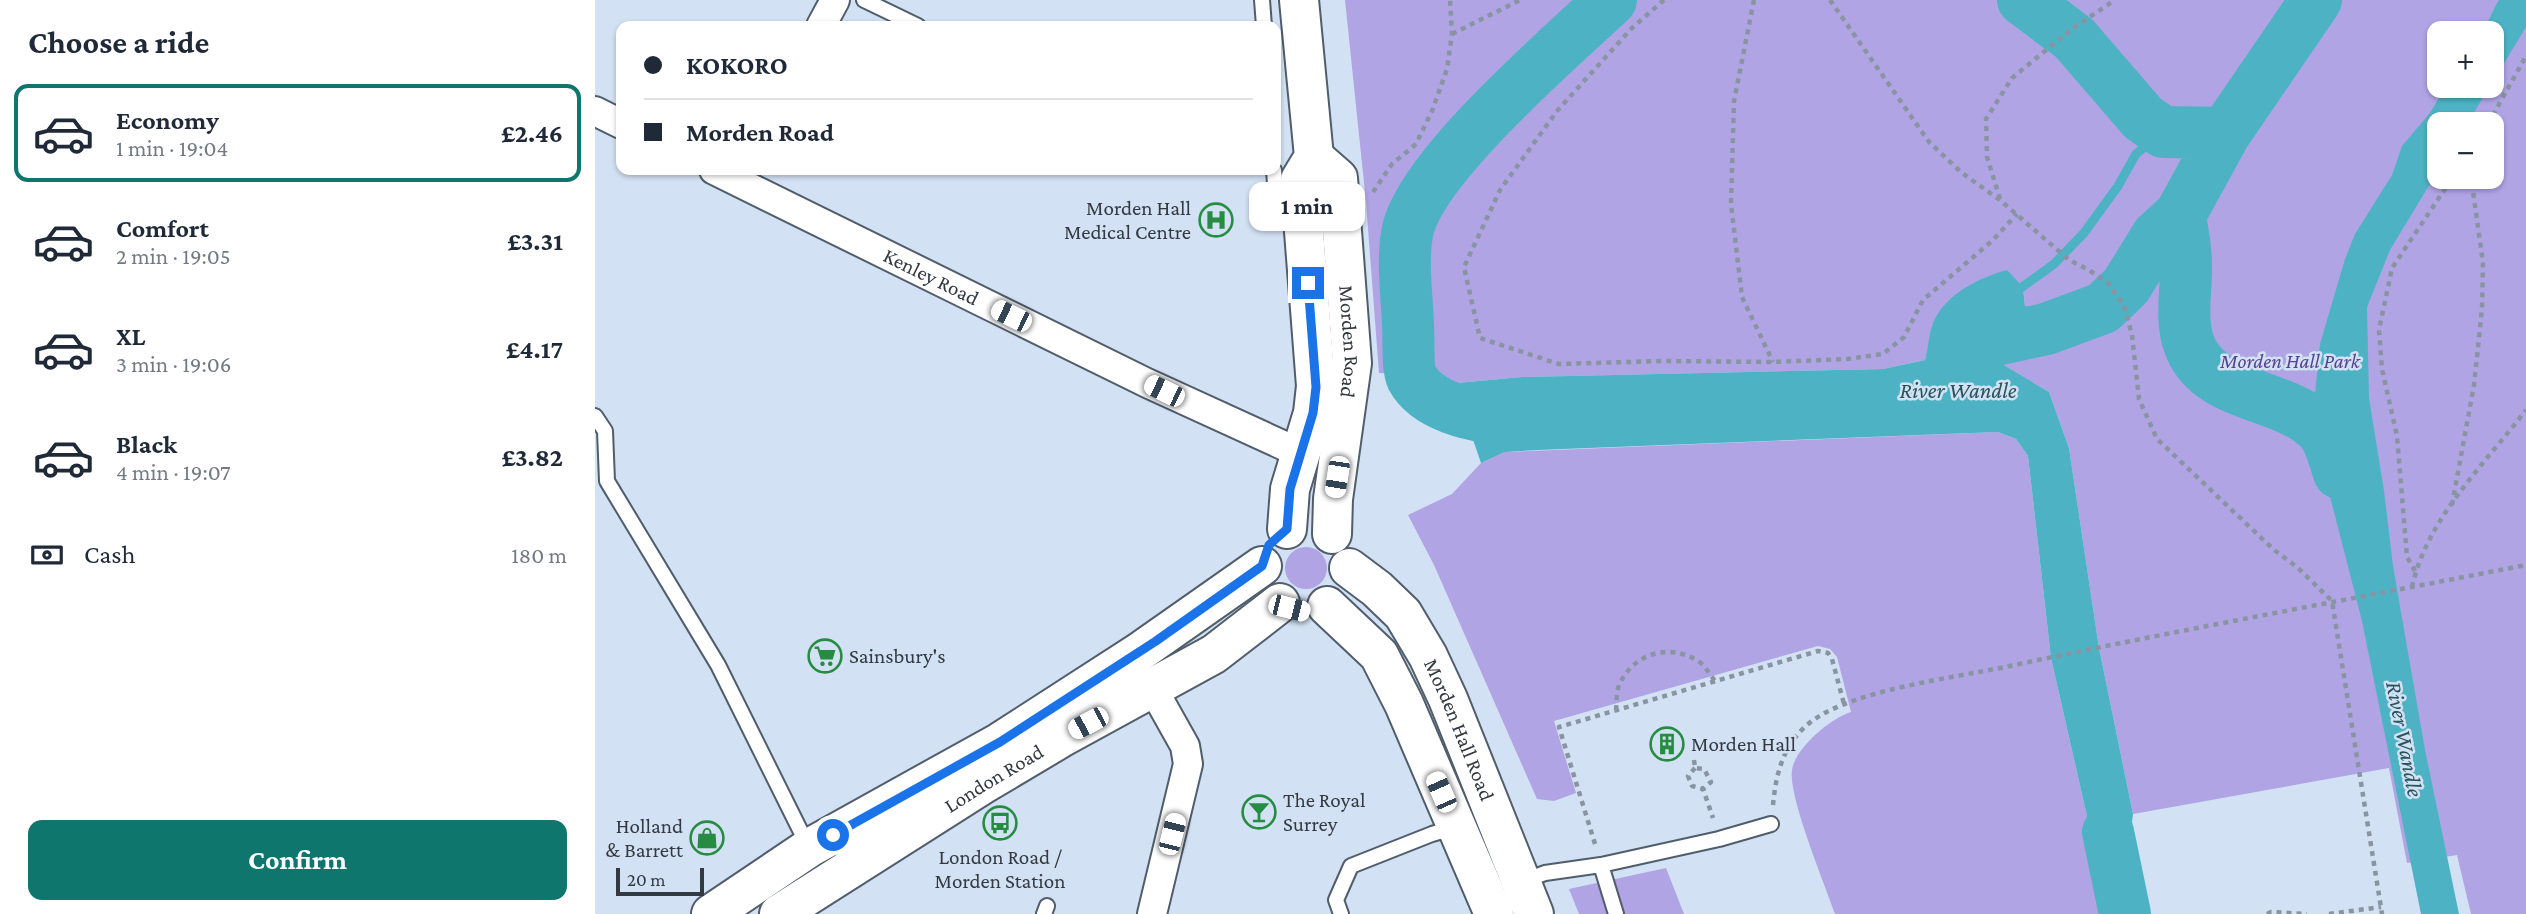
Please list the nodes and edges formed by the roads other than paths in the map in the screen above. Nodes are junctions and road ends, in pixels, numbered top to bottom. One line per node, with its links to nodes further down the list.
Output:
1 (835, 0): 5 (street)
2 (864, 0): 6 (lane)
3 (1262, 0): 7 (lane)
4 (1299, 0): 10 (highway, Morden Road)
5 (824, 21)
6 (908, 21)
7 (1264, 21)
8 (595, 111): 9 (street)
9 (616, 122)
10 (1314, 157): 13 (highway, Morden Road); 17 (highway, Morden Road)
11 (1274, 175): 13 (lane)
12 (745, 176): 15 (street, Kenley Road)
13 (1302, 210): 15 (highway, Morden Road)
14 (595, 416): 25 (lane)
15 (1300, 453): 16 (highway, Morden Road)
16 (1287, 529): 17 (highway); 18 (highway)
17 (1332, 534): 19 (highway)
18 (1262, 566): 20 (highway); 25 (highway, London Road)
19 (1349, 568): 21 (highway); 27 (highway, Morden Hall Road)
20 (1280, 603): 21 (highway); 22 (highway, London Road)
21 (1327, 606): 24 (highway, Morden Hall Road)
22 (1153, 689): 29 (highway, London Road); 30 (street)
23 (1771, 824): 26 (lane)
24 (1457, 826): 31 (lane); 32 (highway, Morden Hall Road)
25 (809, 848): 28 (highway, London Road)
26 (1601, 866): 27 (lane); 33 (lane)
27 (1527, 898)
28 (711, 914)
29 (779, 914)
30 (1152, 914)
31 (1341, 914)
32 (1494, 914)
33 (1616, 914)

